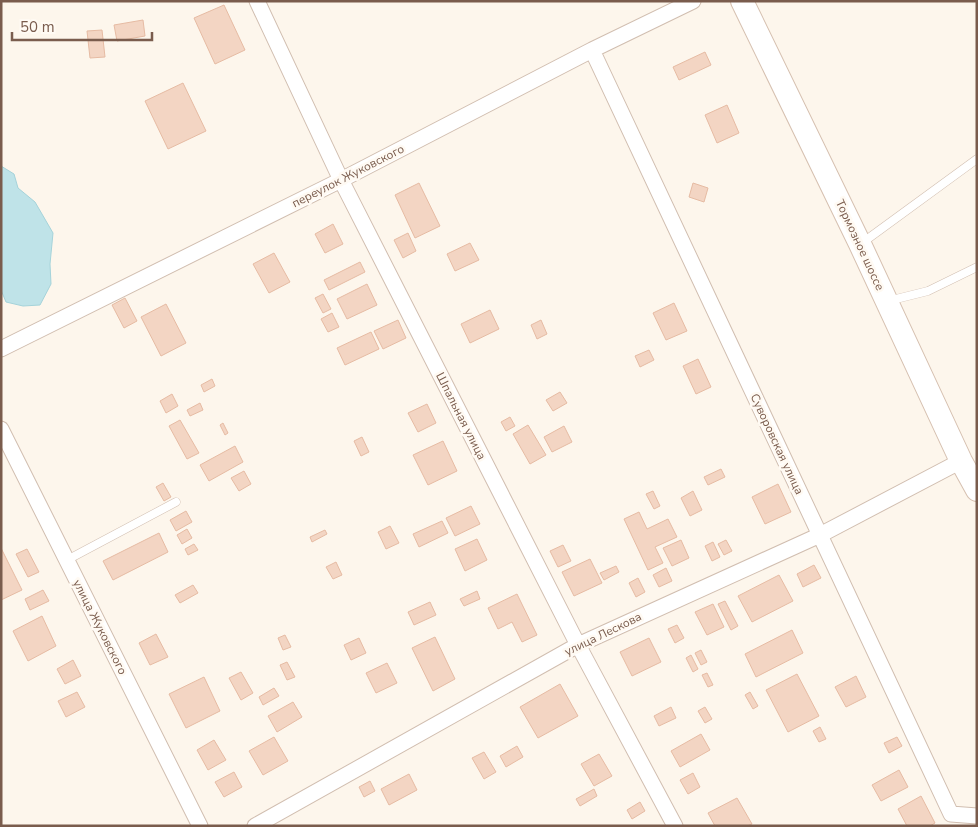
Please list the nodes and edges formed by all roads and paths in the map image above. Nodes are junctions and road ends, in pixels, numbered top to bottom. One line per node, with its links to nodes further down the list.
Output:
1 (257, 1): 6 (street, Шпальная улица)
2 (693, 1): 4 (street, переулок Жуковского)
3 (742, 1): 7 (street, Тормозное шоссе)
4 (592, 50): 6 (street, переулок Жуковского); 15 (street, Суворовская улица)
5 (977, 159): 7 (lane)
6 (341, 180): 10 (street, переулок Жуковского); 17 (street, Шпальная улица)
7 (860, 244): 9 (street, Тормозное шоссе)
8 (977, 267): 9 (lane)
9 (887, 302): 12 (street, Тормозное шоссе)
10 (1, 350)
11 (1, 429): 16 (street, улица Жуковского)
12 (961, 461): 13 (street, Тормозное шоссе); 15 (street, улица Лескова)
13 (977, 490)
14 (176, 502): 16 (lane)
15 (820, 535): 17 (street, улица Лескова); 18 (street, Суворовская улица)
16 (67, 560): 19 (street, улица Жуковского)
17 (578, 645): 20 (street, улица Лескова); 21 (street, Шпальная улица)
18 (977, 816)
19 (200, 826)
20 (254, 826)
21 (675, 826)

